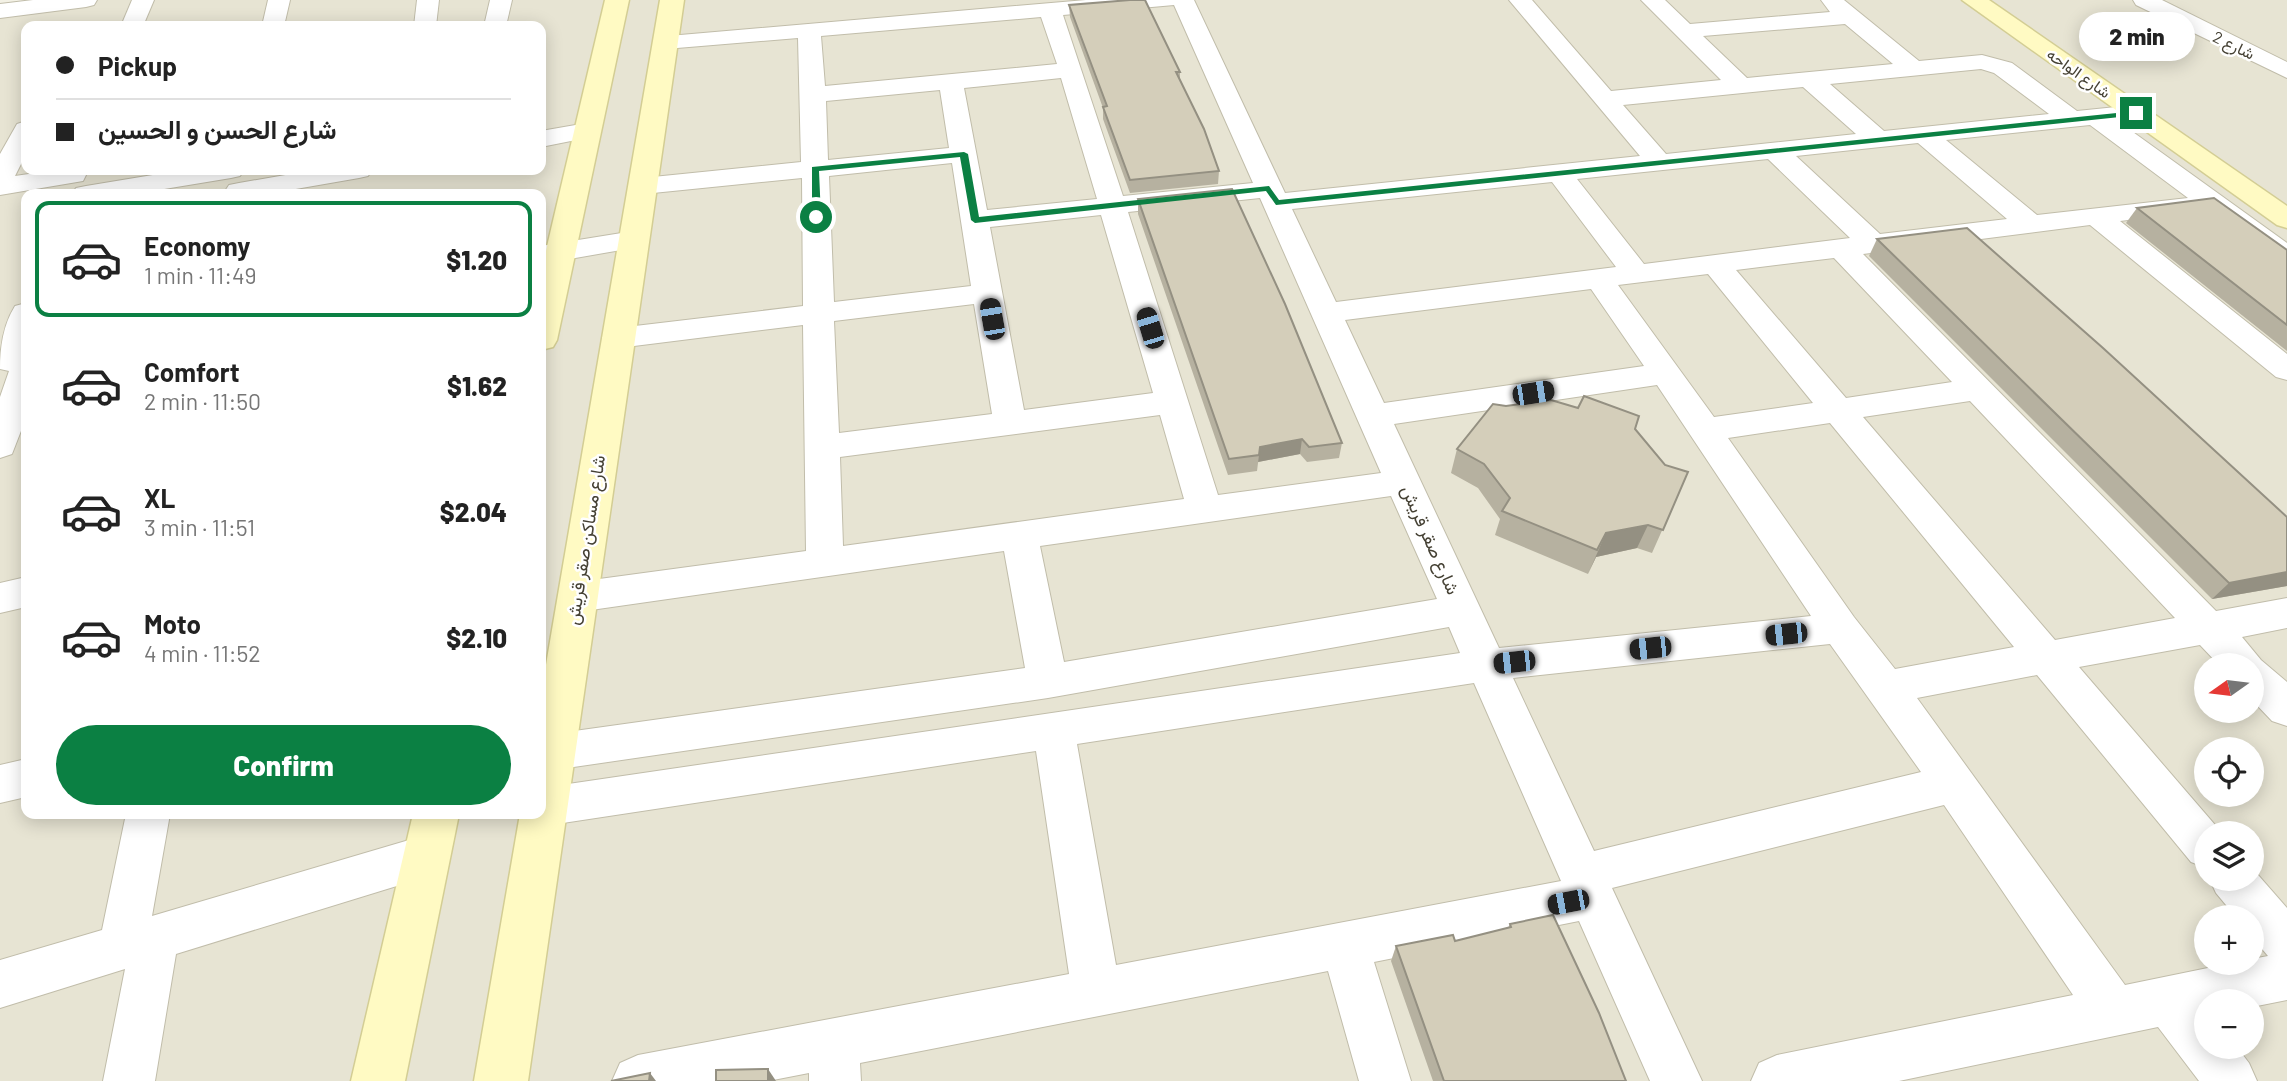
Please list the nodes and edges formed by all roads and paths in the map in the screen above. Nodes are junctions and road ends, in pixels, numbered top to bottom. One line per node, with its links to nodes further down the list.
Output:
1 (86, 0): 17 (street)
2 (94, 0): 22 (street)
3 (143, 0): 23 (street)
4 (279, 0): 24 (street)
5 (428, 0): 25 (street)
6 (501, 0): 26 (street)
7 (617, 0): 40 (street)
8 (672, 0): 29 (street, شارع مساكن صقر قريش)
9 (1167, 0): 18 (street)
10 (1183, 0): 57 (street, شارع صقر قريش)
11 (1520, 0): 37 (street)
12 (1652, 0): 28 (street)
13 (1829, 0): 21 (street)
14 (1975, 0): 38 (street, شارع الواحه)
15 (2009, 0): 56 (street, شارع الواحه)
16 (2144, 0): 32 (street, شارع 2)
17 (43, 3): 20 (street)
18 (1043, 7): 19 (street); 31 (street)
19 (925, 10): 27 (street)
20 (0, 11)
21 (1850, 17): 28 (street); 30 (street)
22 (83, 21)
23 (134, 21)
24 (274, 21)
25 (426, 21)
26 (496, 21)
27 (809, 30): 29 (street); 36 (street)
28 (1684, 31): 35 (street)
29 (666, 42): 54 (street, شارع مساكن صقر قريش)
30 (1914, 69): 33 (street); 39 (street)
31 (1071, 70): 34 (street); 59 (street)
32 (2287, 71)
33 (1809, 79): 35 (street); 43 (street)
34 (951, 81): 36 (street); 46 (street)
35 (1741, 86): 37 (street)
36 (813, 95): 48 (street)
37 (1605, 99): 47 (street)
38 (2136, 113): 39 (street); 61 (street, شارع الواحه)
39 (2083, 119): 41 (street); 58 (street)
40 (587, 131): 42 (street); 67 (street)
41 (1924, 135): 43 (street); 63 (street)
42 (546, 138)
43 (1878, 140): 45 (street)
44 (14, 141): 51 (street)
45 (1775, 150): 47 (street); 66 (street)
46 (964, 154): 48 (street); 62 (street)
47 (1660, 163): 49 (street)
48 (815, 169): 54 (street); 75 (street)
49 (1559, 173): 57 (street); 71 (street)
50 (352, 178): 52 (street)
51 (0, 180)
52 (238, 181): 53 (street)
53 (75, 183): 55 (street)
54 (643, 186): 65 (street, شارع مساكن صقر قريش)
55 (0, 187)
56 (2287, 189)
57 (1273, 196): 59 (street); 74 (street, شارع صقر قريش)
58 (2211, 201): 60 (street); 68 (street)
59 (1112, 205): 62 (street); 82 (street)
60 (2096, 216): 63 (street); 79 (street)
61 (2287, 219)
62 (975, 220): 72 (street)
63 (2031, 224): 64 (street)
64 (1970, 232): 66 (street); 69 (street)
65 (634, 240): 67 (street); 77 (street, شارع مساكن صقر قريش)
66 (1857, 246): 70 (street); 81 (street)
67 (551, 253): 73 (street)
68 (2287, 257)
69 (2000, 260)
70 (1715, 264): 71 (street); 83 (street)
71 (1617, 276): 74 (street); 80 (street)
72 (988, 293): 75 (street); 85 (street)
73 (546, 296)
74 (1326, 313): 84 (street, شارع صقر قريش)
75 (818, 314): 77 (street); 88 (street)
76 (21, 338): 78 (street)
77 (618, 338): 94 (street, شارع مساكن صقر قريش)
78 (16, 362): 87 (street)
79 (2287, 370)
80 (1666, 373): 84 (street); 86 (street)
81 (1978, 389): 83 (street); 98 (street)
82 (1172, 402): 85 (street); 90 (street)
83 (1838, 410): 86 (street); 101 (street)
84 (1373, 416): 89 (street, شارع صقر قريش)
85 (1010, 422): 88 (street)
86 (1706, 430): 99 (street)
87 (2, 434)
88 (822, 447): 92 (street)
89 (1403, 481): 90 (street); 96 (street, شارع صقر قريش)
90 (1205, 509): 91 (street)
91 (1019, 535): 92 (street); 103 (street)
92 (825, 562): 94 (street)
93 (21, 593): 95 (street)
94 (578, 597): 108 (street, شارع مساكن صقر قريش)
95 (0, 598)
96 (1462, 610): 102 (street, شارع صقر قريش); 103 (street)
97 (2287, 613): 98 (street)
98 (2208, 627): 100 (street); 101 (street)
99 (1840, 628): 102 (street); 105 (street)
100 (2233, 653)
101 (2046, 657): 105 (street); 116 (street)
102 (1487, 665): 107 (street); 118 (street, شارع صقر قريش)
103 (1048, 681): 108 (street)
104 (2264, 685): 106 (street)
105 (1886, 687): 110 (street)
106 (2287, 709)
107 (1054, 730): 113 (street); 125 (street)
108 (553, 752): 112 (street, شارع مساكن صقر قريش)
109 (21, 779): 111 (street)
110 (1954, 783): 118 (street); 127 (street)
111 (0, 784)
112 (546, 790)
113 (546, 807)
114 (148, 819): 120 (street)
115 (541, 819): 131 (street, شارع مساكن صقر قريش)
116 (2194, 833)
117 (431, 835): 120 (street); 130 (street)
118 (1587, 886): 122 (street); 134 (street, شارع صقر قريش)
119 (2243, 891): 121 (street)
120 (138, 943): 124 (street); 129 (street)
121 (2287, 943)
122 (1345, 945): 125 (street); 133 (street)
123 (2287, 976): 126 (street)
124 (0, 984)
125 (1096, 993): 128 (street)
126 (2168, 1000): 127 (street); 136 (street)
127 (2114, 1012): 135 (street)
128 (835, 1062): 132 (street)
129 (129, 1081)
130 (378, 1081)
131 (501, 1081)
132 (638, 1081)
133 (1385, 1081)
134 (1676, 1081)
135 (1777, 1081)
136 (2231, 1081)

